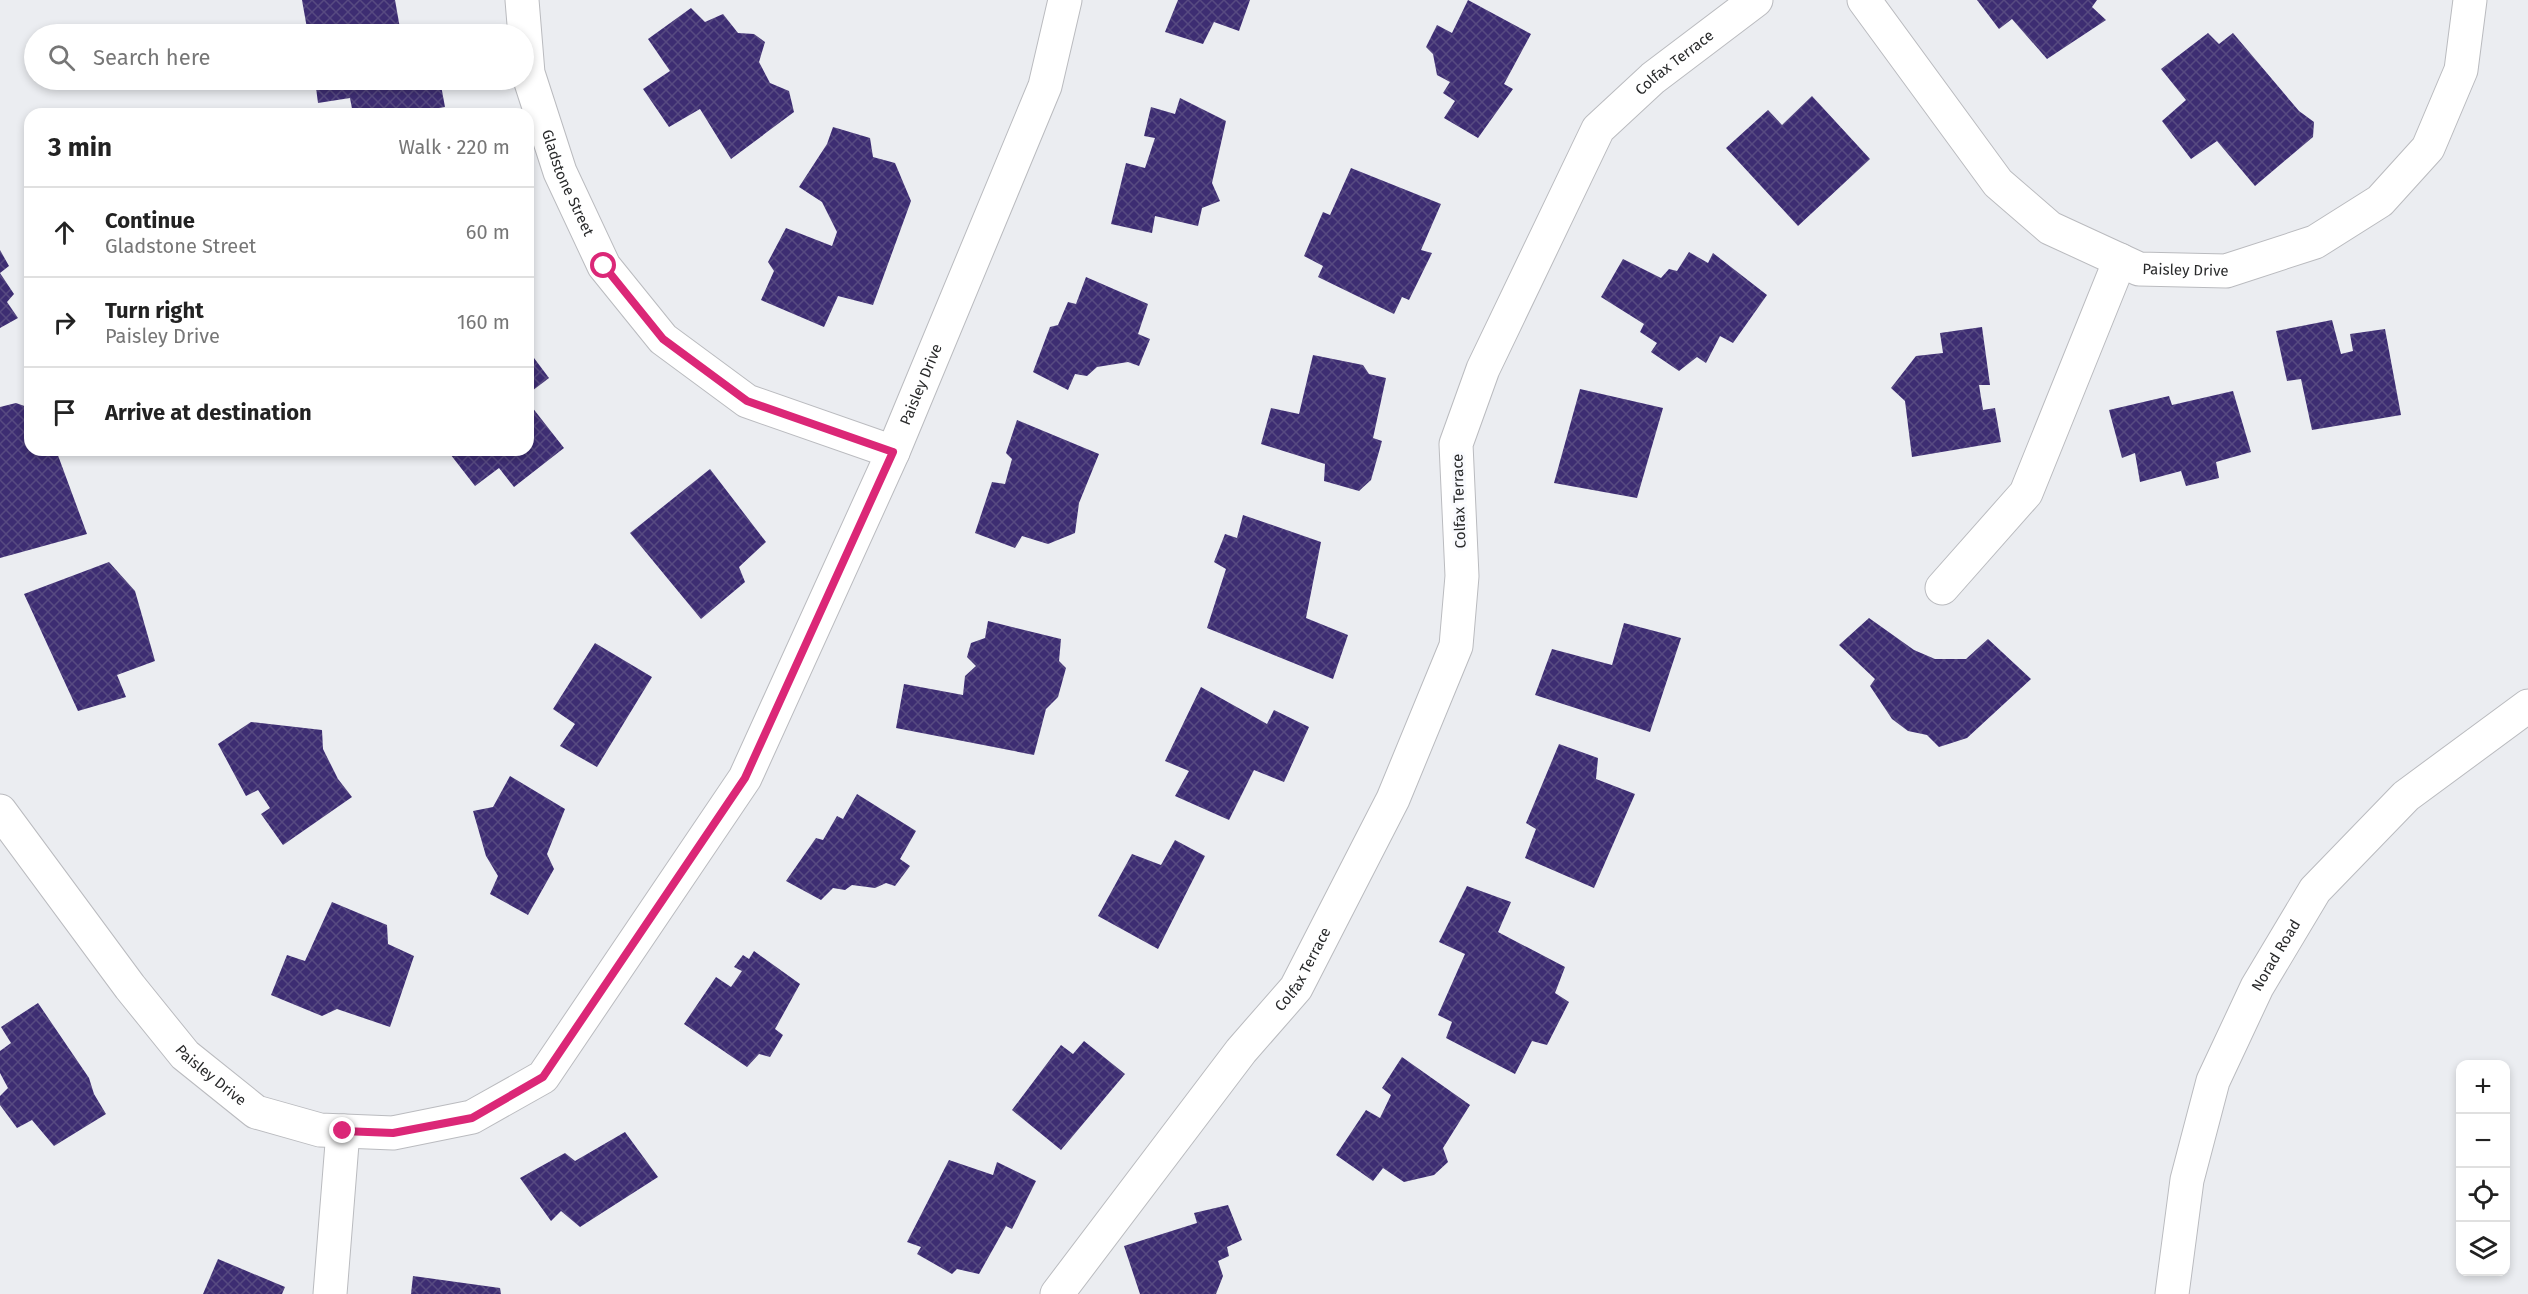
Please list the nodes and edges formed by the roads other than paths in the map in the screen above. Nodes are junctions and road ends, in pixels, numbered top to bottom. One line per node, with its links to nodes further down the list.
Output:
1 (522, 0): 6 (street, Gladstone Street)
2 (1065, 0): 9 (street, Paisley Drive)
3 (1756, 0): 15 (street, Colfax Terrace)
4 (1864, 0): 8 (street, Paisley Drive)
5 (2470, 0): 8 (street, Paisley Drive)
6 (524, 24)
7 (533, 90): 9 (street, Gladstone Street)
8 (2120, 260): 10 (street)
9 (893, 452): 13 (street, Paisley Drive)
10 (1942, 588)
11 (2528, 706): 16 (street, Norad Road)
12 (0, 811): 13 (street, Paisley Drive)
13 (343, 1131): 14 (street)
14 (330, 1294)
15 (1057, 1294)
16 (2172, 1294)

